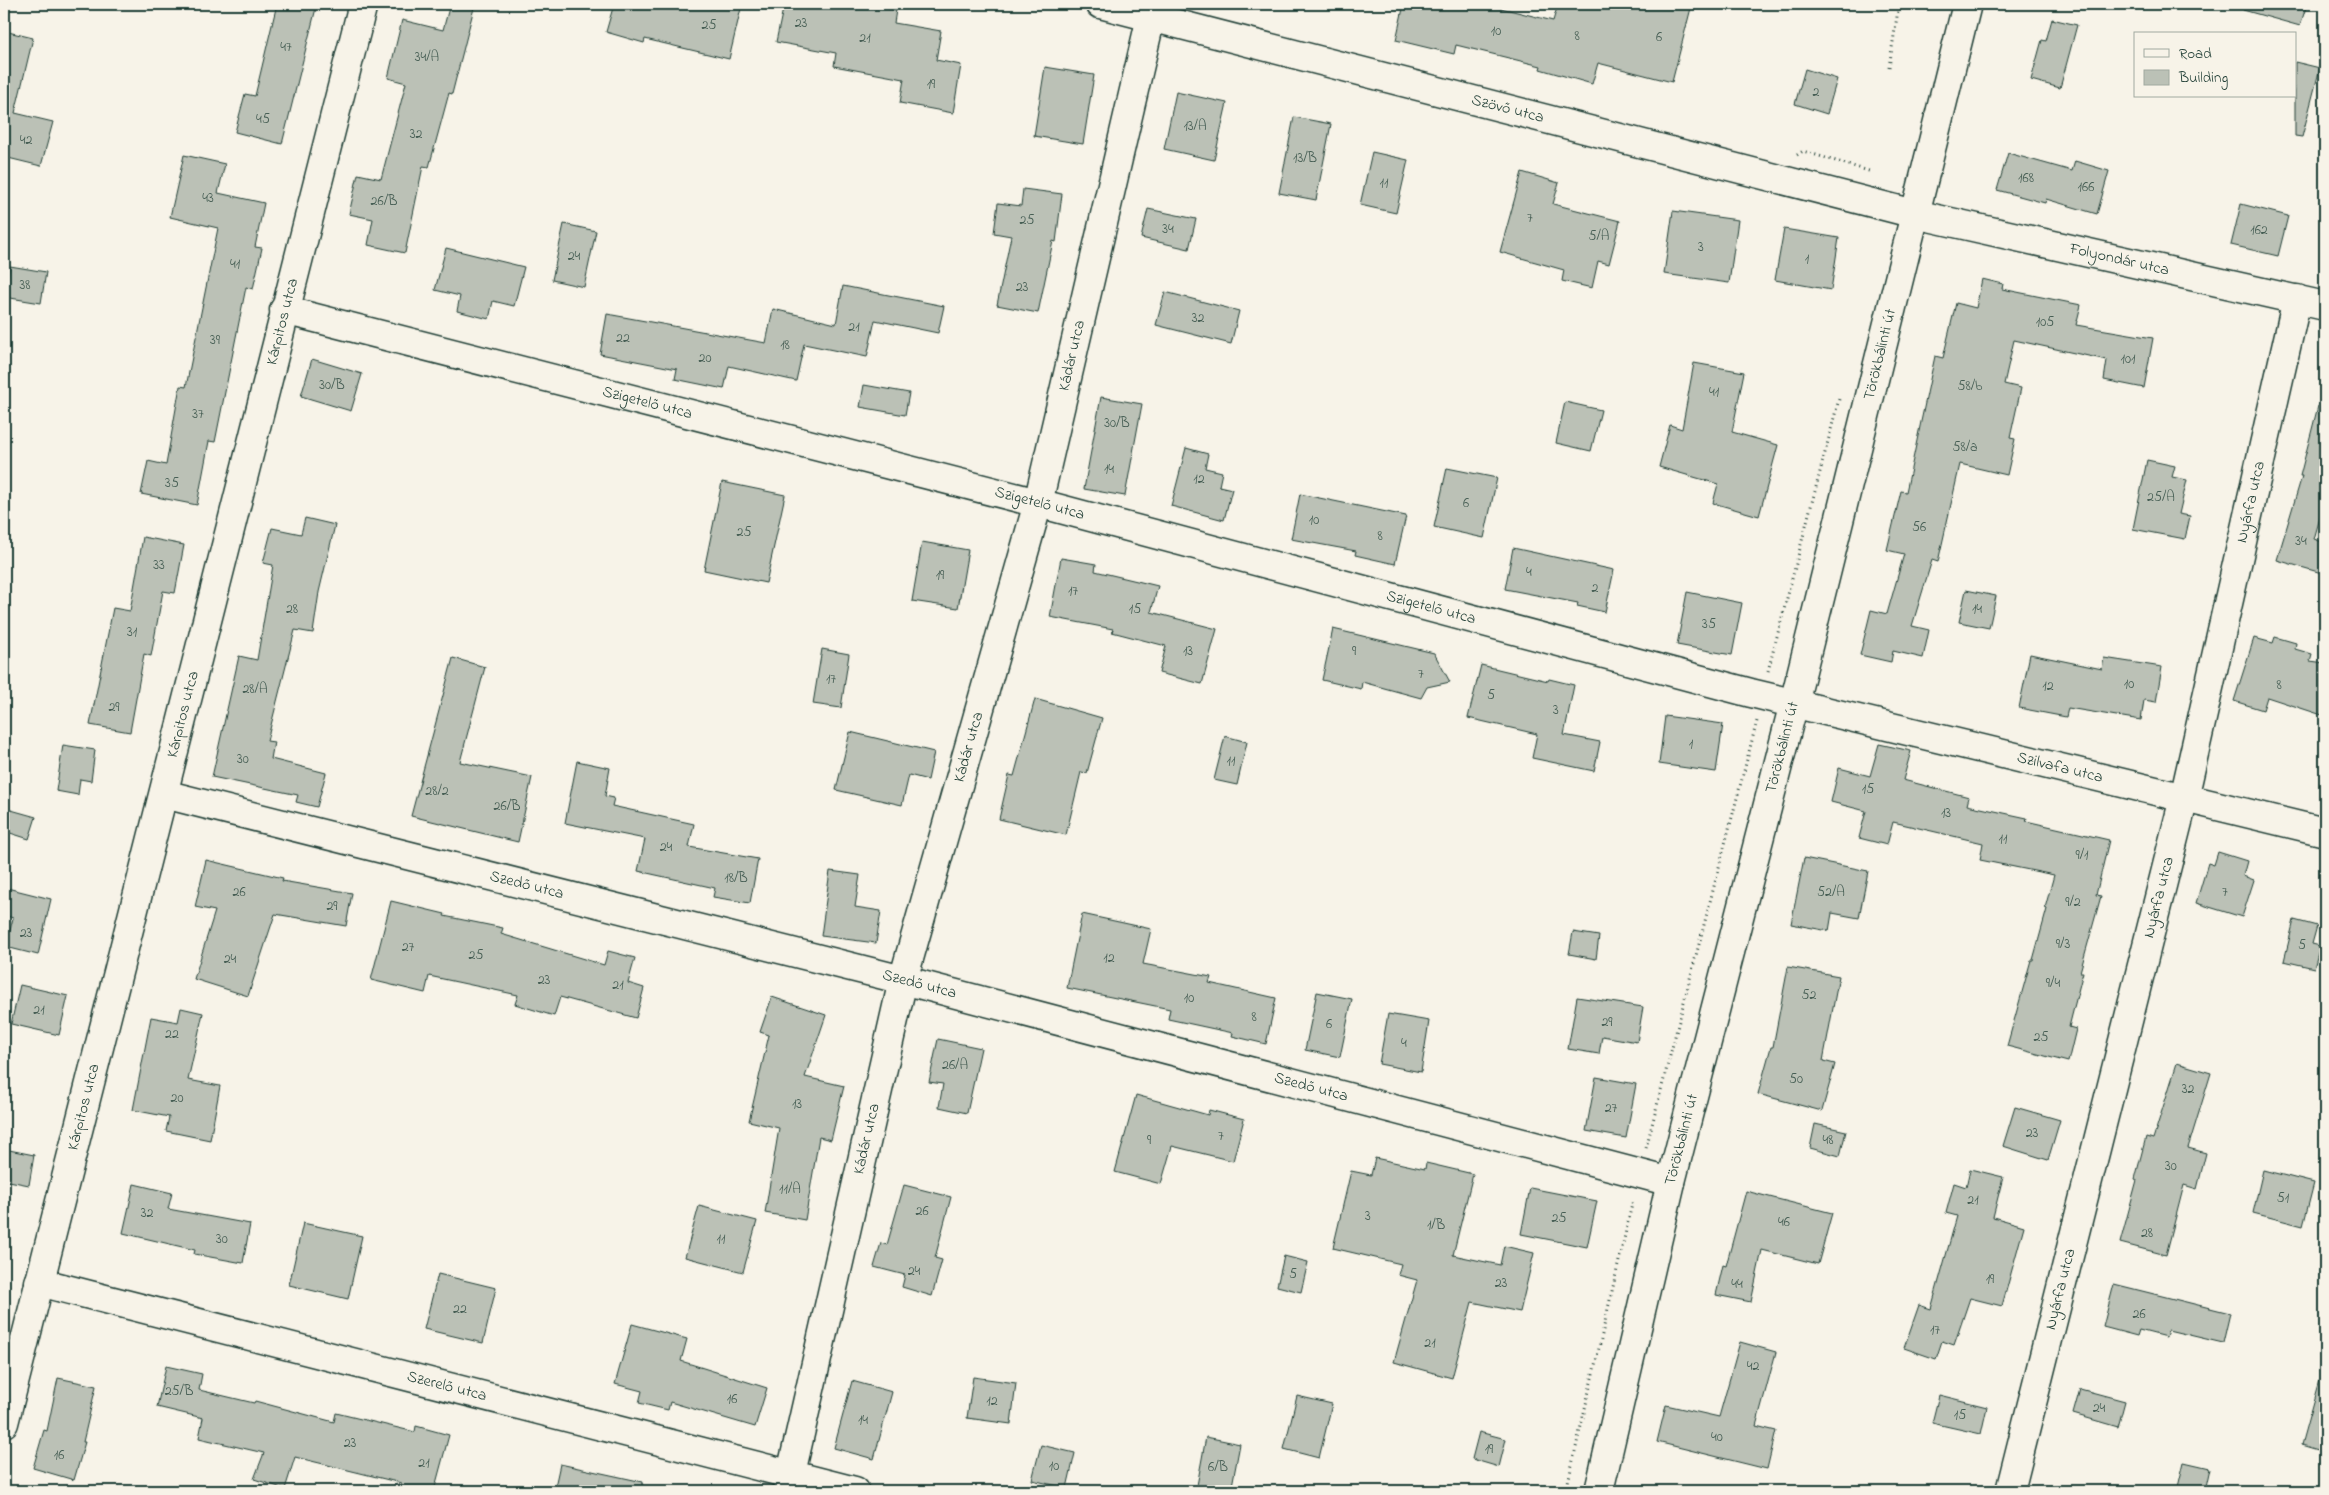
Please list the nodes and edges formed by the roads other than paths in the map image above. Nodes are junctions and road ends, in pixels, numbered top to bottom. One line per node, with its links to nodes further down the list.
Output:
1 (363, 4): 8 (street, Kárpitos utca)
2 (1100, 4): 4 (street, Szövő utca)
3 (1967, 4): 5 (street, Törökbálinti út)
4 (1152, 10): 5 (street, Szövő utca); 9 (street, Kádár utca)
5 (1915, 214): 6 (street, Folyondár utca); 10 (street, Törökbálinti út)
6 (2296, 298): 7 (street, Folyondár utca); 12 (street, Nyárfa utca)
7 (2325, 306)
8 (284, 310): 9 (street, Szigetelő utca); 11 (street, Kárpitos utca)
9 (1038, 503): 10 (street, Szigetelő utca); 14 (street, Kádár utca)
10 (1794, 703): 12 (street, Szilvafa utca); 15 (street, Törökbálinti út)
11 (164, 794): 14 (street, Szedő utca); 16 (street, Kárpitos utca)
12 (2184, 798): 13 (street, Szilvafa utca); 21 (street, Nyárfa utca)
13 (2325, 832)
14 (903, 980): 15 (street, Szedő utca); 18 (street, Kádár utca)
15 (1671, 1182): 20 (street, Törökbálinti út)
16 (38, 1282): 17 (street, Kárpitos utca); 18 (street, Szerelő utca)
17 (4, 1423)
18 (789, 1483): 19 (street, Szerelő utca)
19 (855, 1491)
20 (1598, 1491)
21 (2010, 1491)

